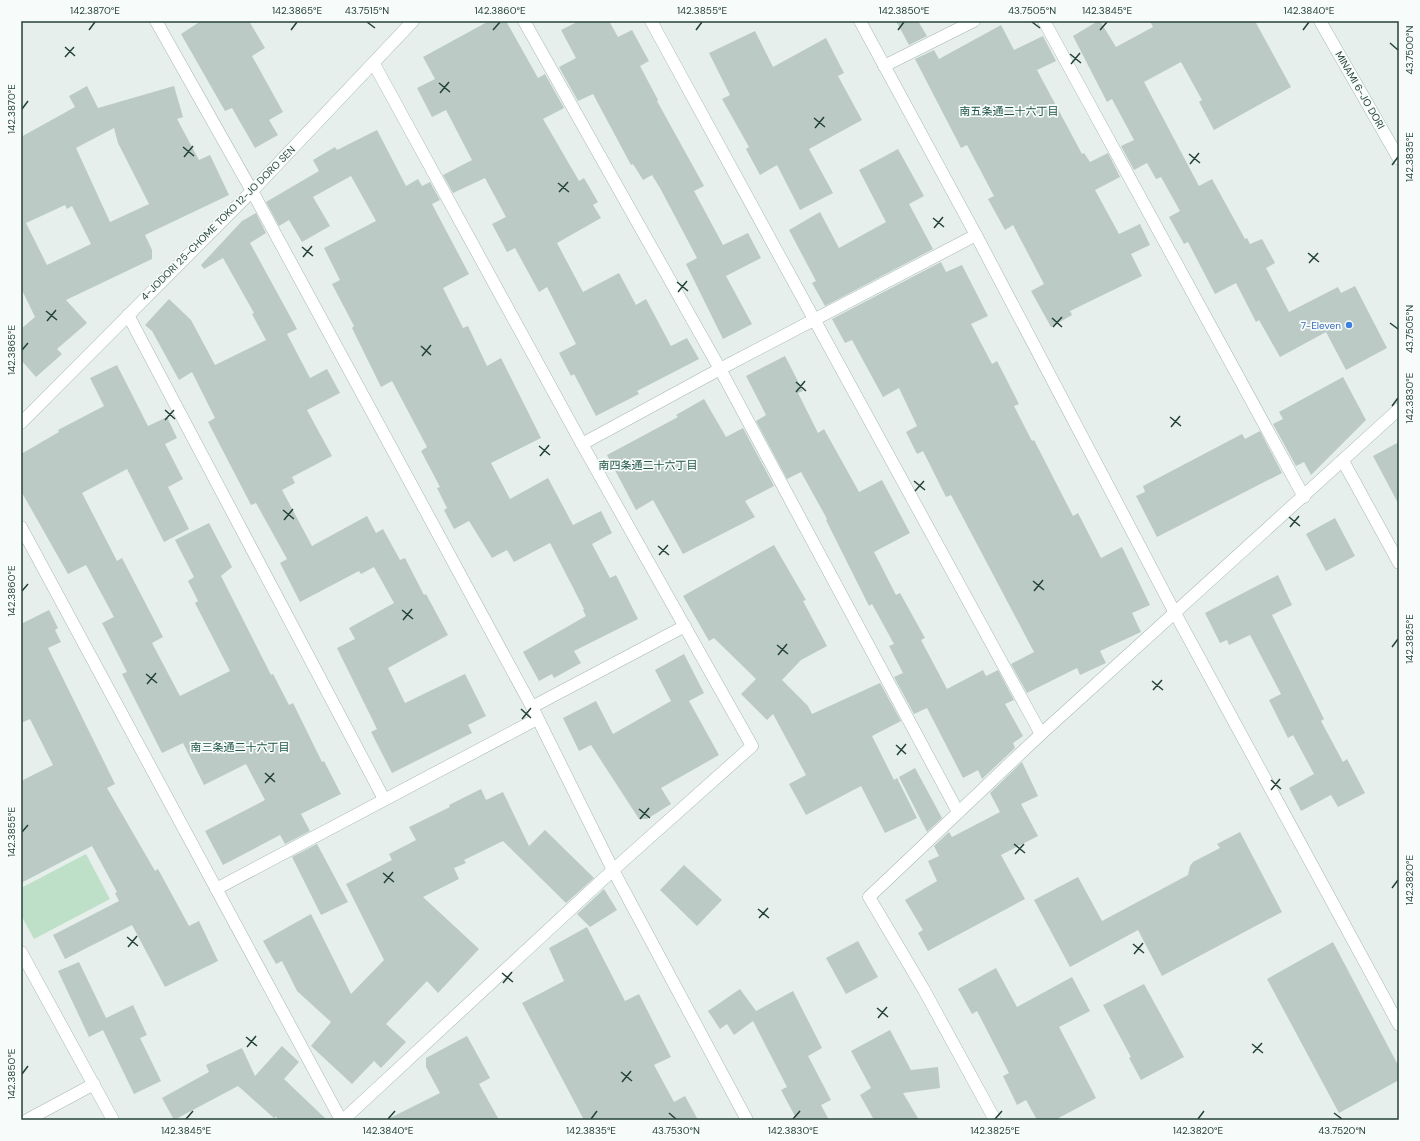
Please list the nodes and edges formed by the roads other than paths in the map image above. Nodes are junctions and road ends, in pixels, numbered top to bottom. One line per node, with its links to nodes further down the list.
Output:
1 (156, 21): 12 (street)
2 (413, 21): 9 (street, 4-JODORI 25-CHOME TOKO 12-JO DORO SEN)
3 (524, 21): 16 (street)
4 (651, 21): 15 (street)
5 (860, 21): 10 (street)
6 (974, 21): 10 (street)
7 (1044, 21): 21 (street)
8 (1320, 21): 11 (street, MINAMI 6-JO DORI)
9 (374, 64): 12 (street, 4-JODORI 25-CHOME TOKO 12-JO DORO SEN); 19 (street)
10 (884, 66): 13 (street)
11 (1399, 159)
12 (252, 191): 14 (street, 4-JODORI 25-CHOME TOKO 12-JO DORO SEN); 26 (street)
13 (976, 235): 15 (street); 24 (street)
14 (128, 315): 18 (street, 4-JODORI 25-CHOME TOKO 12-JO DORO SEN); 29 (street)
15 (814, 319): 16 (street); 28 (street)
16 (720, 369): 19 (street); 30 (street)
17 (1399, 409): 20 (street)
18 (21, 423)
19 (582, 444): 25 (street)
20 (1343, 461): 21 (street); 23 (street)
21 (1304, 497): 24 (street)
22 (21, 527): 32 (street)
23 (1399, 563)
24 (1175, 613): 28 (street); 34 (street)
25 (685, 626): 26 (street); 31 (street)
26 (532, 707): 27 (street)
27 (537, 719): 29 (street); 31 (street)
28 (1041, 734): 30 (street)
29 (384, 799): 32 (street)
30 (958, 812): 40 (street)
31 (613, 870): 38 (street); 39 (street)
32 (216, 889): 38 (street)
33 (21, 952): 35 (street)
34 (1399, 1025)
35 (94, 1084): 36 (street); 37 (street)
36 (27, 1120)
37 (113, 1120)
38 (342, 1120)
39 (747, 1120)
40 (994, 1120)

